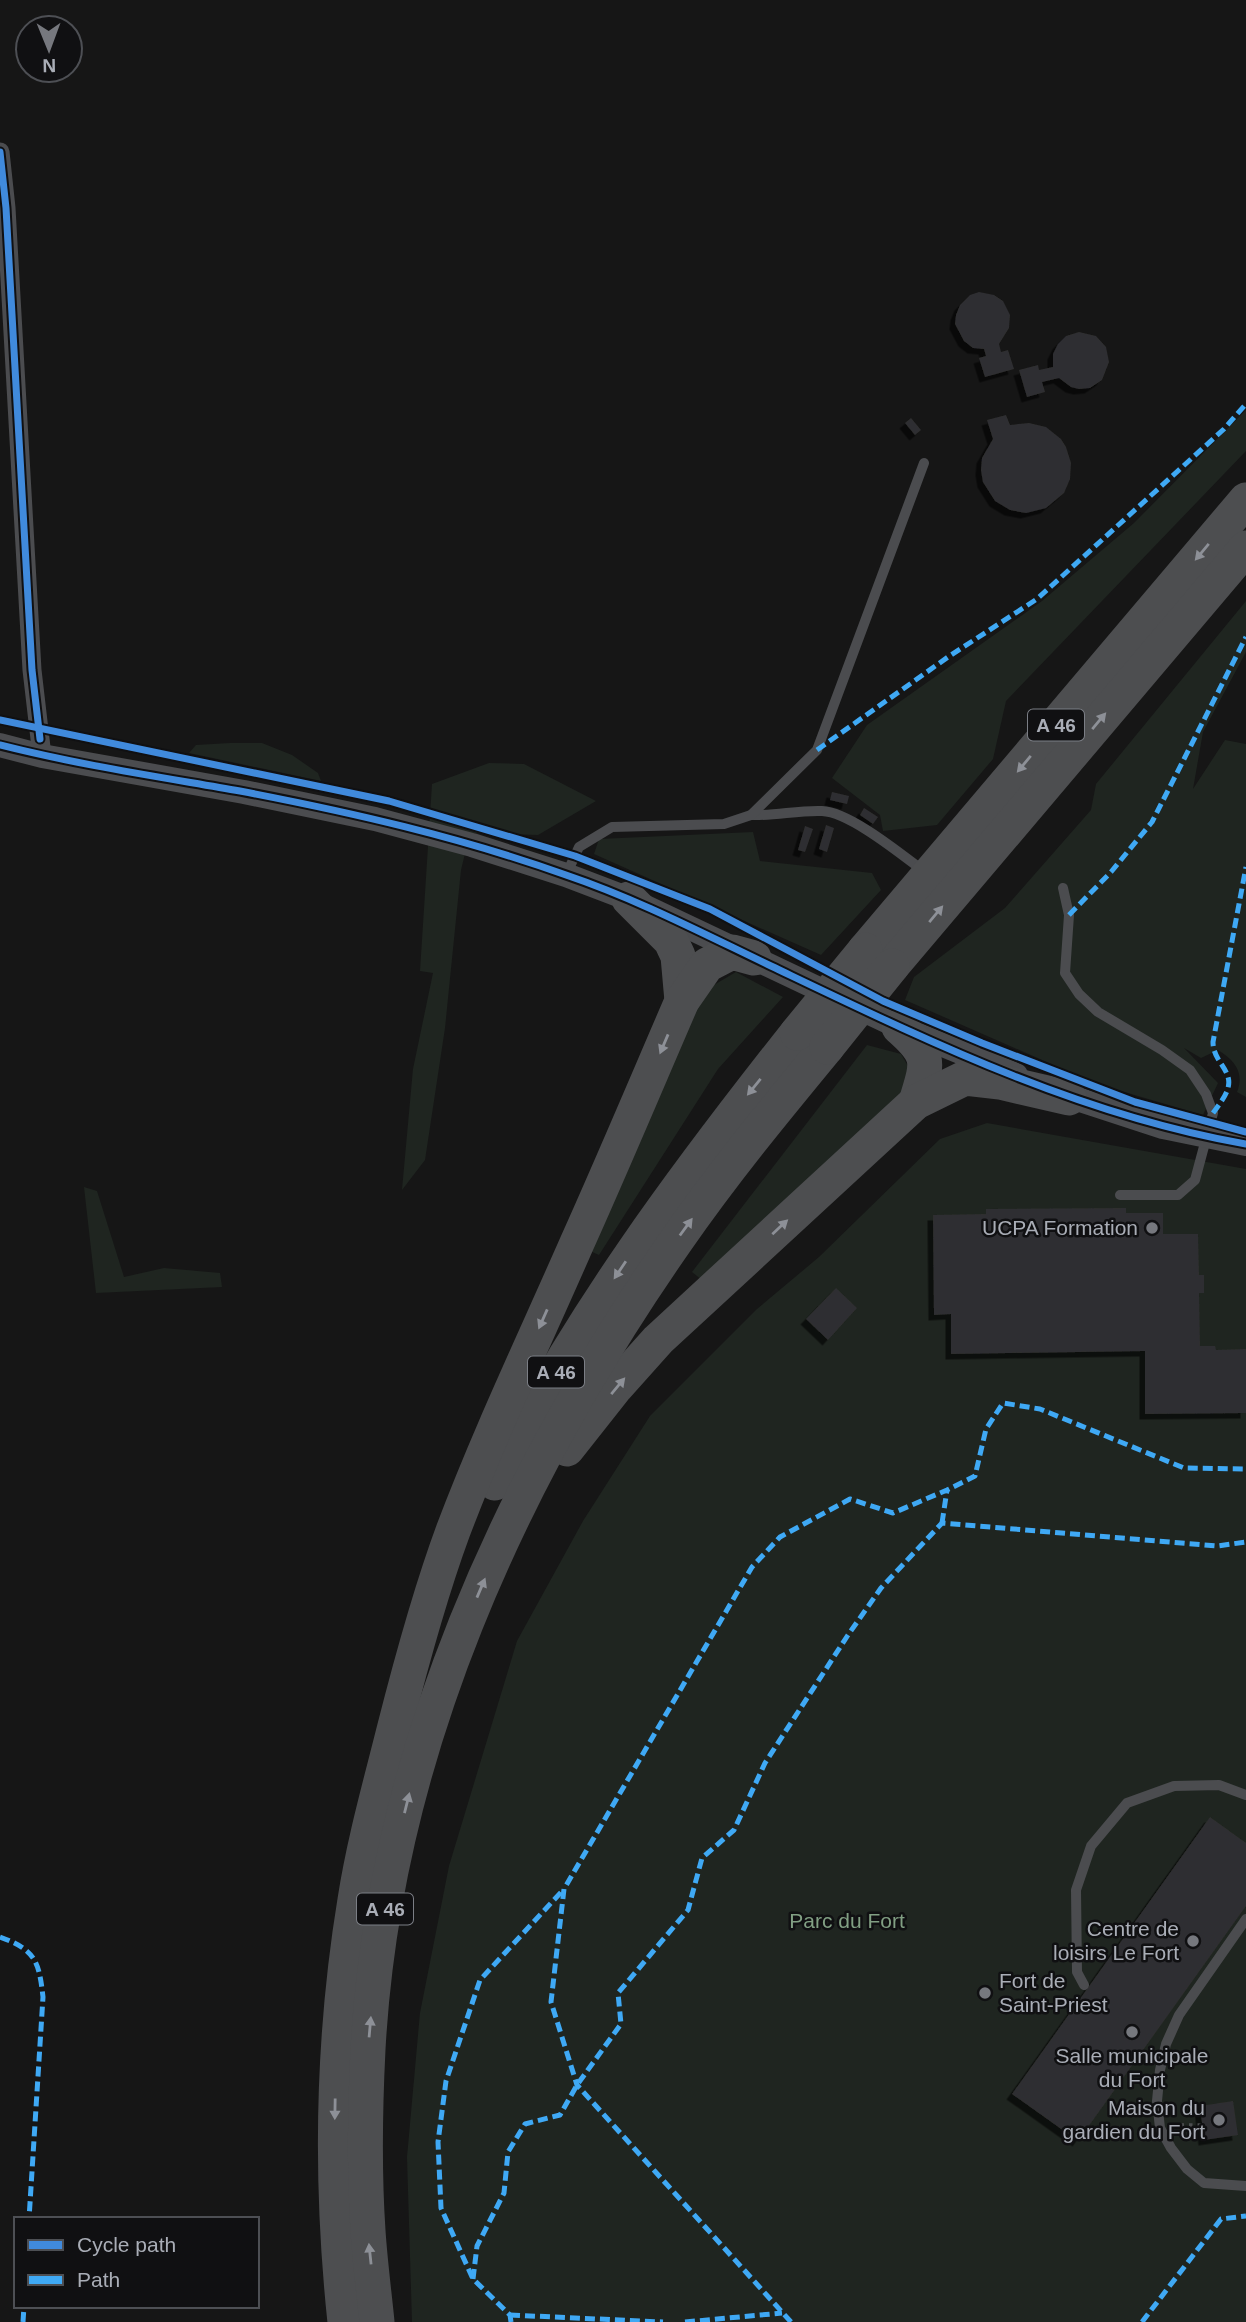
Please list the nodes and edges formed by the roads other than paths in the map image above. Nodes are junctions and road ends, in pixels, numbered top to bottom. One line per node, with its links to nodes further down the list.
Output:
1 (0, 152): 6 (street)
2 (924, 463): 7 (lane)
3 (1246, 500): 9 (highway, A 46, one-way to 9)
4 (1246, 548): 13 (highway, A 46, one-way to 4)
5 (0, 745): 6 (street)
6 (42, 756): 8 (street)
7 (751, 815): 8 (lane); 9 (lane)
8 (566, 875): 11 (street)
9 (929, 875): 13 (highway, A 46)
10 (1063, 888): 19 (lane)
11 (629, 899): 12 (street); 14 (highway)
12 (754, 958): 14 (highway); 15 (street)
13 (878, 958): 16 (highway, A 46, bridge)
14 (682, 1001): 23 (highway, one-way to 23)
15 (899, 1027): 17 (street); 18 (highway)
16 (812, 1040): 22 (highway, A 46, one-way to 16); 23 (highway, A 46, one-way to 23)
17 (1069, 1098): 18 (highway); 19 (street)
18 (916, 1102): 22 (highway, one-way to 18)
19 (1205, 1137): 20 (street); 21 (lane)
20 (1246, 1144)
21 (1120, 1195)
22 (513, 1517): 29 (highway, A 46, one-way to 22)
23 (388, 1751): 28 (highway, A 46, one-way to 28)
24 (1246, 1795): 26 (lane)
25 (1246, 1919): 27 (lane)
26 (1084, 1985)
27 (1246, 2186)
28 (345, 2322)
29 (377, 2322)

